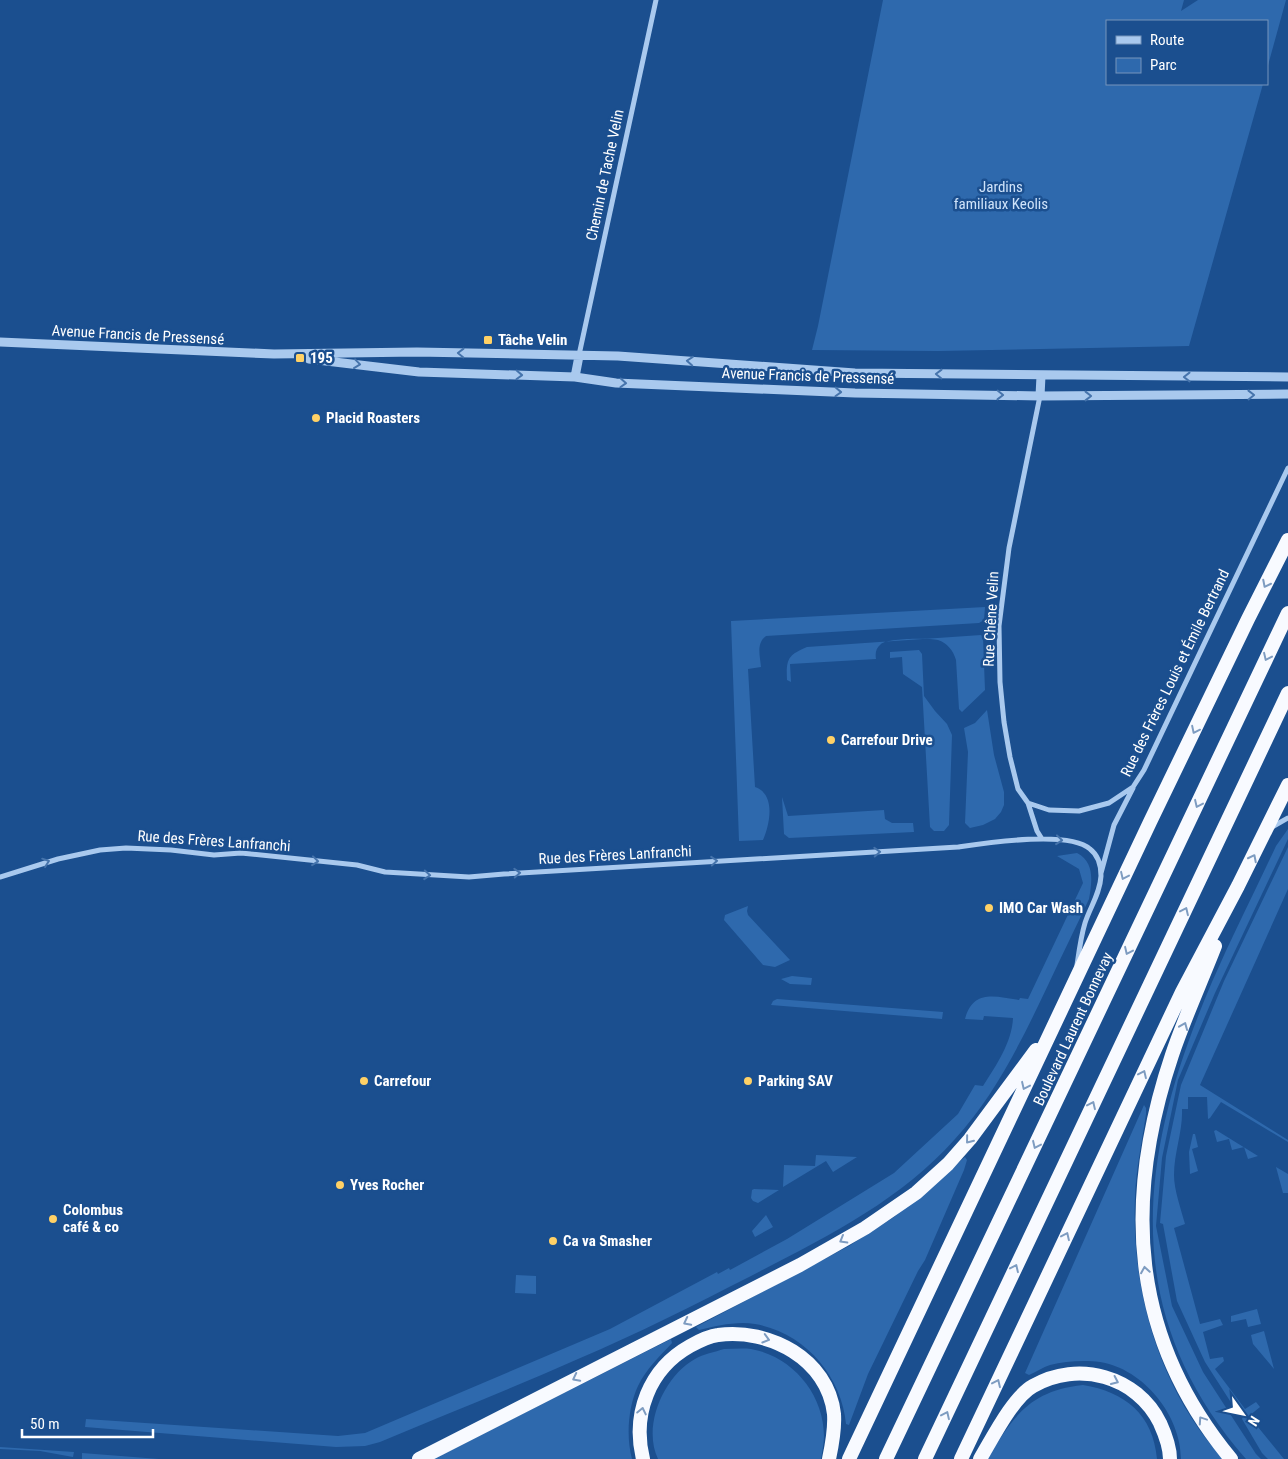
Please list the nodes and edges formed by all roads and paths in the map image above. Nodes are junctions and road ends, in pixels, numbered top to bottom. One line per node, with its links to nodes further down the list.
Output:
1 (656, 0): 4 (street, Chemin de Tache Velin)
2 (0, 342): 3 (street, Avenue Francis de Pressensé)
3 (274, 354): 4 (street, Avenue Francis de Pressensé, one-way to 3); 6 (street, Avenue Francis de Pressensé, one-way to 6)
4 (579, 356): 5 (street, Avenue Francis de Pressensé, one-way to 4); 6 (street)
5 (1041, 376): 7 (street, Avenue Francis de Pressensé, one-way to 5); 9 (street)
6 (575, 377): 9 (street, Avenue Francis de Pressensé, one-way to 9)
7 (1288, 377)
8 (1288, 394): 9 (street, Avenue Francis de Pressensé, one-way to 8)
9 (1040, 396): 16 (street, Rue Chêne Velin)
10 (1288, 468): 15 (street, Rue des Frères Louis et Émile Bertrand)
11 (1288, 540): 23 (highway, one-way to 23)
12 (1288, 613): 29 (highway, Boulevard Laurent Bonnevay, one-way to 29)
13 (1288, 693): 30 (highway, one-way to 13)
14 (1288, 785): 18 (highway)
15 (1133, 787): 16 (street, Rue des Frères Louis et Émile Bertrand); 20 (street)
16 (1028, 803): 19 (street, Rue Chêne Velin)
17 (1288, 818): 18 (street)
18 (1267, 830): 22 (highway, one-way to 18)
19 (1042, 839): 20 (street, Rue des Frères Lanfranchi, one-way to 20); 21 (street, Rue des Frères Lanfranchi, one-way to 19)
20 (1101, 874): 23 (street)
21 (0, 877)
22 (1238, 886): 31 (highway, one-way to 22); 34 (highway, one-way to 22)
23 (1072, 987): 24 (highway)
24 (1056, 1022): 25 (highway, one-way to 25); 28 (highway, one-way to 28)
25 (419, 1459)
26 (643, 1459): 27 (highway, one-way to 27)
27 (829, 1459)
28 (849, 1459)
29 (886, 1459)
30 (925, 1459)
31 (961, 1459)
32 (980, 1459): 33 (highway, one-way to 33)
33 (1170, 1459)
34 (1231, 1459)

